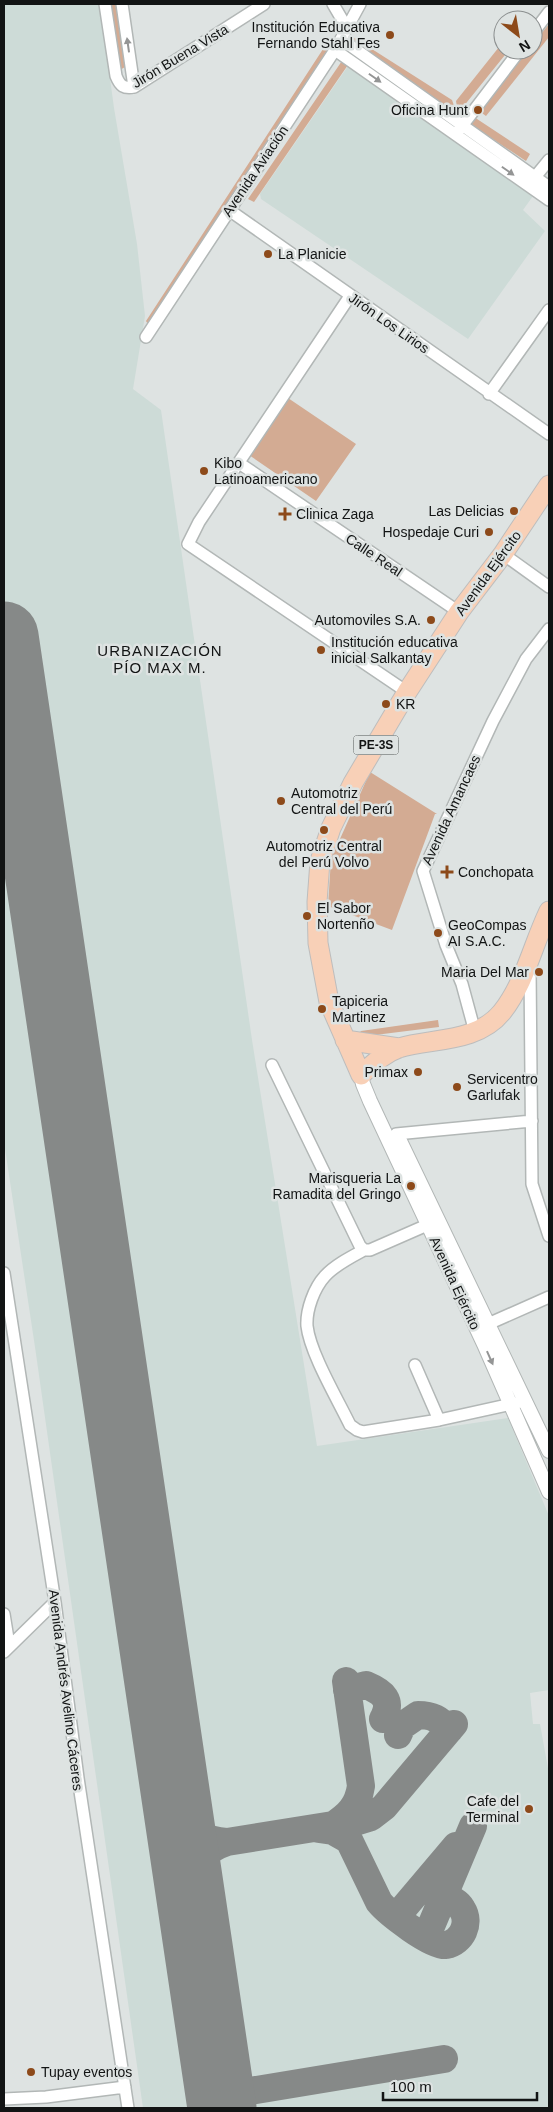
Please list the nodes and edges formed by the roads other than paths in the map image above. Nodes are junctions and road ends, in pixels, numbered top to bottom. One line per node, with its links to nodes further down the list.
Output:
1 (105, 4): 10 (street, Jirón Buena Vista)
2 (122, 4): 10 (street, one-way to 2)
3 (264, 4): 10 (street, Jirón Buena Vista)
4 (333, 4): 6 (street)
5 (360, 4): 6 (street, Avenida Aviación)
6 (347, 28): 7 (street, Avenida Aviación)
7 (341, 40): 8 (street, Avenida Aviación); 11 (street)
8 (335, 50): 11 (street, one-way to 11); 16 (street, Avenida Aviación)
9 (512, 60): 11 (street)
10 (134, 86)
11 (459, 130): 13 (street)
12 (549, 160): 13 (street)
13 (532, 182): 14 (street); 15 (street)
14 (549, 187)
15 (549, 200)
16 (229, 210): 17 (street, Jirón Los Lirios); 19 (street, Avenida Aviación)
17 (350, 296): 20 (street, Jirón Los Lirios); 22 (street)
18 (549, 310): 20 (street)
19 (146, 337)
20 (489, 394): 21 (street, Jirón Los Lirios)
21 (549, 434)
22 (239, 463): 26 (street, Calle Real); 28 (street)
23 (549, 485): 24 (highway, Avenida Ejército / PE-3S)
24 (503, 554): 25 (street); 26 (highway, Avenida Ejército / PE-3S)
25 (549, 587)
26 (459, 612): 28 (highway, Avenida Ejército / PE-3S)
27 (549, 629): 31 (street, Avenida Amancaes)
28 (407, 692): 32 (highway, Avenida Ejército / PE-3S)
29 (549, 911): 30 (highway)
30 (530, 959): 31 (highway); 36 (street)
31 (475, 1032): 33 (highway)
32 (345, 1040): 33 (highway); 35 (highway, Avenida Ejército)
33 (399, 1048): 35 (highway)
34 (272, 1065): 40 (street)
35 (361, 1074): 37 (street, Avenida Ejército); 38 (street, Avenida Ejército)
36 (532, 1122): 37 (street); 39 (street)
37 (396, 1134): 38 (street, Avenida Ejército)
38 (433, 1222): 40 (street); 43 (street, Avenida Ejército); 47 (street, Avenida Ejército, one-way to 47)
39 (549, 1237)
40 (364, 1250): 48 (street)
41 (4, 1273): 44 (street, Avenida Andrés Avelino Cáceres)
42 (549, 1297): 43 (street)
43 (488, 1324): 46 (street, Avenida Ejército)
44 (9, 1341): 51 (street, Avenida Andrés Avelino Cáceres)
45 (415, 1365): 48 (street)
46 (525, 1401): 47 (street); 49 (street, Avenida Ejército)
47 (510, 1403): 48 (street); 50 (street, Avenida Ejército)
48 (439, 1420)
49 (548, 1445)
50 (549, 1492)
51 (55, 1602): 53 (street); 54 (street, Avenida Andrés Avelino Cáceres)
52 (4, 1614): 53 (street)
53 (6, 1649)
54 (125, 2087): 56 (street); 57 (street, Avenida Andrés Avelino Cáceres)
55 (4, 2100): 56 (street)
56 (47, 2103)
57 (128, 2108)

